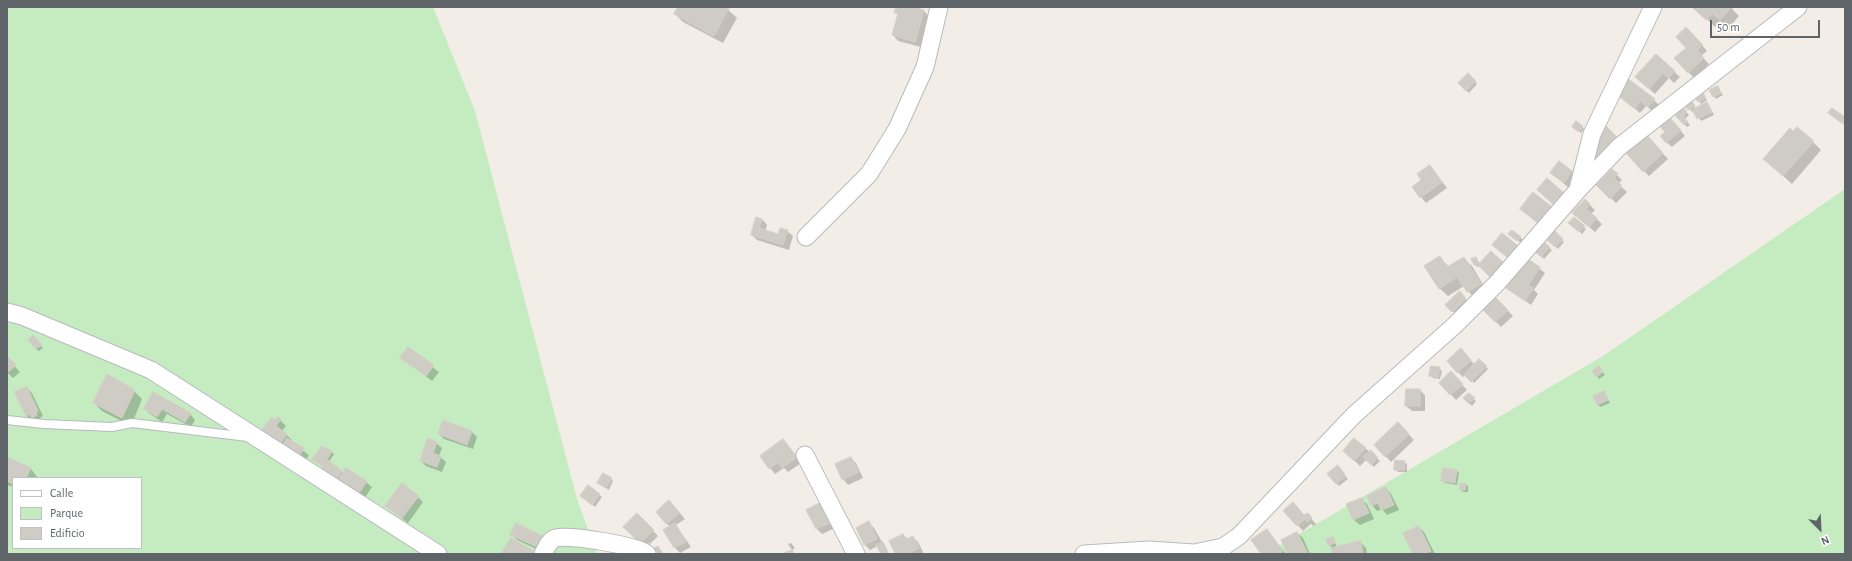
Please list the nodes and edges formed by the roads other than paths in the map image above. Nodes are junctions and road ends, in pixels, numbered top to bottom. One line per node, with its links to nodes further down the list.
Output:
1 (939, 7): 5 (street)
2 (1653, 7): 4 (street)
3 (1798, 7): 4 (street)
4 (1577, 191): 14 (street)
5 (806, 237)
6 (7, 312): 8 (street)
7 (7, 420): 8 (lane)
8 (255, 437): 10 (street)
9 (805, 455): 13 (street)
10 (438, 554)
11 (543, 554): 12 (street)
12 (647, 554)
13 (856, 554)
14 (1084, 554)

